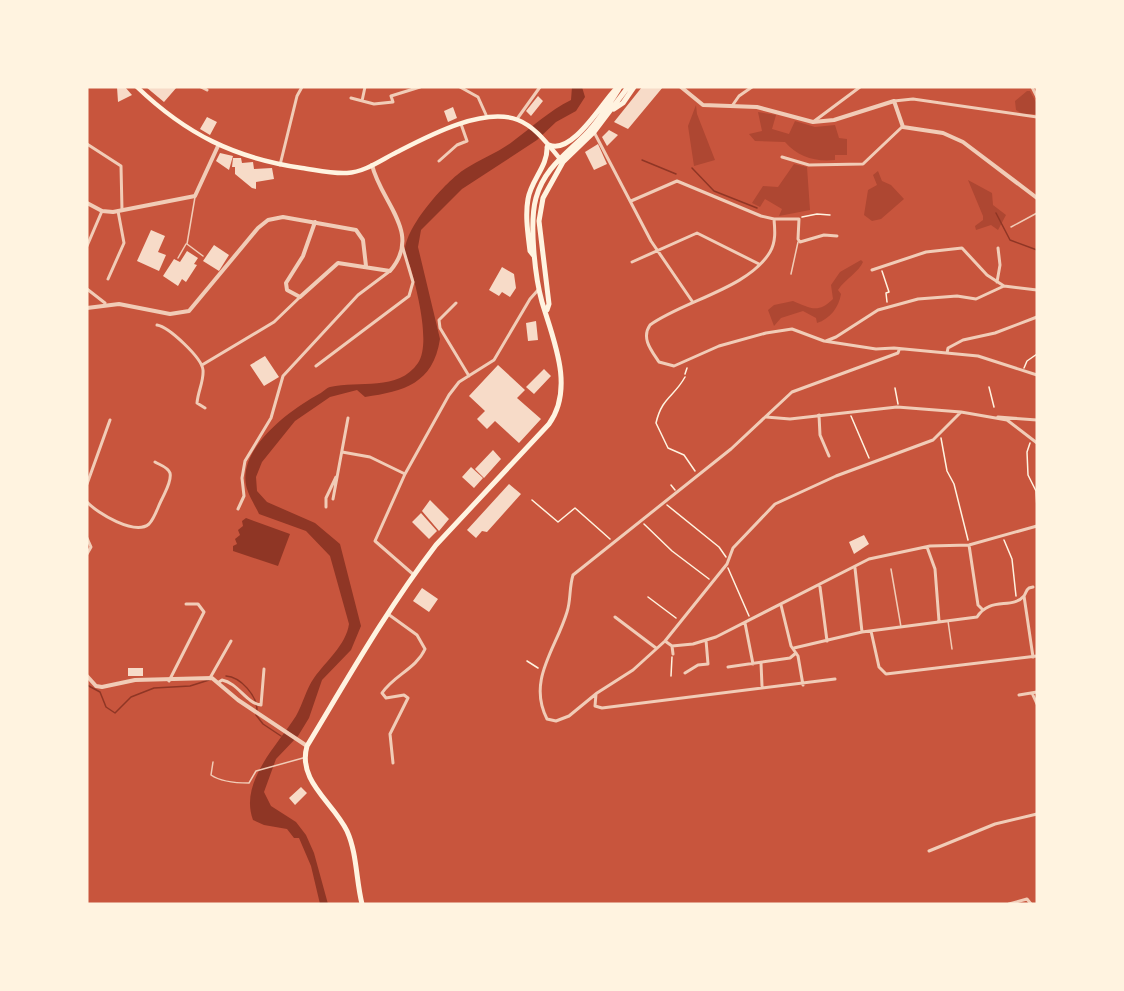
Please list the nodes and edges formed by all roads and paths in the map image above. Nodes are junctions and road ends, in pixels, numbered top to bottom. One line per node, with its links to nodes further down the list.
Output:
1 (137, 87): 31 (main road)
2 (201, 87): 15 (street)
3 (302, 87): 38 (street)
4 (365, 87): 18 (street)
5 (420, 87): 18 (street)
6 (460, 87): 22 (street)
7 (540, 87): 24 (street)
8 (620, 87): 21 (highway); 29 (highway)
9 (628, 87): 21 (highway)
10 (634, 87): 21 (highway)
11 (752, 87): 20 (street)
12 (860, 87): 25 (street)
13 (1032, 87): 16 (street)
14 (684, 88): 20 (street)
15 (207, 90)
16 (1037, 97)
17 (351, 98): 18 (street)
18 (363, 101)
19 (894, 101): 23 (street); 25 (street); 27 (street)
20 (732, 106): 25 (street)
21 (611, 107): 28 (highway); 60 (highway)
22 (487, 117): 24 (main road); 26 (main road)
23 (1037, 117)
24 (517, 119): 32 (main road)
25 (813, 122)
26 (461, 124): 36 (street); 39 (main road)
27 (903, 127): 34 (street); 42 (street)
28 (594, 132): 33 (highway); 43 (street)
29 (562, 143): 32 (highway); 33 (highway)
30 (87, 144): 46 (street)
31 (219, 146): 38 (main road); 41 (street)
32 (548, 146): 35 (highway); 37 (main road)
33 (573, 153): 37 (highway)
34 (782, 157)
35 (548, 158): 40 (highway); 60 (highway)
36 (439, 161)
37 (563, 162): 40 (highway)
38 (280, 165): 39 (main road)
39 (372, 165): 56 (street)
40 (556, 171): 82 (highway)
41 (195, 196): 46 (street); 55 (lane)
42 (1037, 198)
43 (631, 201): 49 (street); 59 (street)
44 (87, 203): 45 (street)
45 (102, 211): 46 (street); 57 (street)
46 (120, 211): 70 (street)
47 (1037, 213): 52 (lane)
48 (830, 214): 50 (path)
49 (774, 219): 50 (street); 64 (street)
50 (799, 219): 54 (street)
51 (315, 222): 65 (street); 76 (street); 78 (street)
52 (1011, 227)
53 (837, 236): 54 (street)
54 (798, 241): 69 (lane)
55 (187, 244): 61 (lane); 62 (lane)
56 (402, 245): 68 (street); 90 (street)
57 (87, 246)
58 (998, 248): 71 (street)
59 (656, 249): 63 (street); 64 (street); 77 (street)
60 (535, 253): 74 (highway)
61 (203, 256)
62 (178, 258)
63 (632, 261)
64 (759, 264): 77 (street)
65 (366, 266): 68 (street); 76 (street)
66 (881, 267): 67 (street); 71 (street); 81 (path)
67 (872, 270)
68 (390, 271): 126 (street)
69 (791, 274)
70 (108, 279)
71 (997, 282): 72 (street)
72 (1004, 286): 75 (street); 81 (street)
73 (87, 289): 78 (street)
74 (540, 289): 82 (highway); 94 (street)
75 (1037, 290)
76 (300, 297): 89 (street)
77 (692, 302): 85 (street)
78 (105, 303): 80 (street)
79 (456, 303): 94 (street)
80 (87, 308)
81 (888, 308): 85 (street)
82 (547, 310): 139 (highway)
83 (1037, 317): 87 (street)
84 (157, 325): 89 (street)
85 (824, 341): 86 (street)
86 (899, 350): 87 (street); 103 (street)
87 (947, 353): 92 (street)
88 (1037, 354): 92 (path)
89 (202, 365): 98 (street)
90 (316, 366)
91 (687, 368): 115 (path)
92 (1024, 369): 93 (street)
93 (1037, 375)
94 (469, 376): 116 (street)
95 (989, 387): 97 (path)
96 (895, 388): 99 (path)
97 (994, 406)
98 (205, 408)
99 (895, 408): 100 (street); 101 (street)
100 (849, 411): 102 (street); 114 (path)
101 (961, 412): 104 (street); 114 (street)
102 (819, 416): 103 (street); 112 (street)
103 (766, 417): 120 (street)
104 (996, 417): 107 (street); 109 (street)
105 (348, 418): 111 (street)
106 (110, 420): 118 (street)
107 (1037, 420)
108 (941, 438): 133 (path)
109 (1033, 440): 110 (street); 125 (path)
110 (1037, 443)
111 (342, 452): 116 (street); 117 (street)
112 (829, 456)
113 (155, 462): 123 (street)
114 (872, 464): 136 (street)
115 (695, 471)
116 (405, 474): 139 (street)
117 (337, 475): 121 (street); 124 (street)
118 (87, 484)
119 (670, 485): 120 (path)
120 (676, 490): 128 (street)
121 (333, 499)
122 (532, 500): 132 (path)
123 (87, 502)
124 (326, 507)
125 (1037, 508)
126 (238, 509)
127 (671, 510): 136 (path)
128 (643, 521): 132 (street); 140 (path)
129 (1037, 526): 130 (street)
130 (1004, 536): 133 (street); 145 (path)
131 (87, 538): 135 (street)
132 (615, 543): 175 (street)
133 (969, 545): 134 (street); 148 (street)
134 (927, 547): 137 (street); 154 (street)
135 (87, 554)
136 (727, 562): 140 (street); 150 (path)
137 (855, 568): 141 (street); 158 (street)
138 (891, 569): 156 (lane)
139 (414, 575): 149 (highway)
140 (712, 581): 153 (street)
141 (820, 586): 147 (street); 162 (street)
142 (1033, 587): 143 (street)
143 (1024, 596): 145 (street); 169 (street)
144 (648, 597): 153 (path)
145 (1017, 600): 148 (street)
146 (186, 604): 181 (street)
147 (781, 605): 155 (street); 164 (street)
148 (982, 609): 152 (street)
149 (387, 613): 190 (highway); 193 (street)
150 (750, 616)
151 (615, 617): 165 (street)
152 (948, 620): 154 (street); 166 (lane)
153 (679, 621): 161 (street)
154 (939, 621): 156 (street)
155 (745, 623): 159 (street); 172 (street)
156 (901, 627): 157 (street)
157 (871, 631): 158 (street); 169 (street)
158 (862, 632): 162 (street)
159 (706, 640): 163 (street); 176 (street)
160 (231, 641): 179 (street)
161 (665, 641): 163 (street); 165 (street)
162 (827, 641): 164 (street)
163 (672, 646): 168 (street)
164 (794, 648): 167 (street)
165 (657, 649): 186 (street)
166 (952, 649)
167 (796, 653): 171 (street); 183 (street)
168 (672, 654): 178 (path)
169 (1035, 656)
170 (527, 661): 175 (path)
171 (761, 663): 172 (street); 184 (street)
172 (753, 664): 173 (street)
173 (728, 668)
174 (264, 669): 182 (street)
175 (542, 670): 186 (street)
176 (685, 673)
177 (87, 676): 181 (street)
178 (671, 676)
179 (210, 678): 181 (street); 182 (street)
180 (835, 680): 183 (street)
181 (169, 681)
182 (219, 682): 190 (street)
183 (803, 685): 184 (street)
184 (762, 686): 186 (street)
185 (1037, 692): 187 (street)
186 (597, 693)
187 (1032, 693): 188 (street); 189 (street)
188 (1019, 695)
189 (1037, 704)
190 (307, 746): 191 (highway)
191 (304, 757): 192 (lane); 196 (highway)
192 (213, 762)
193 (393, 763)
194 (1037, 814): 195 (street)
195 (929, 851)
196 (362, 904)
197 (1009, 904): 198 (street)
198 (1031, 904)

